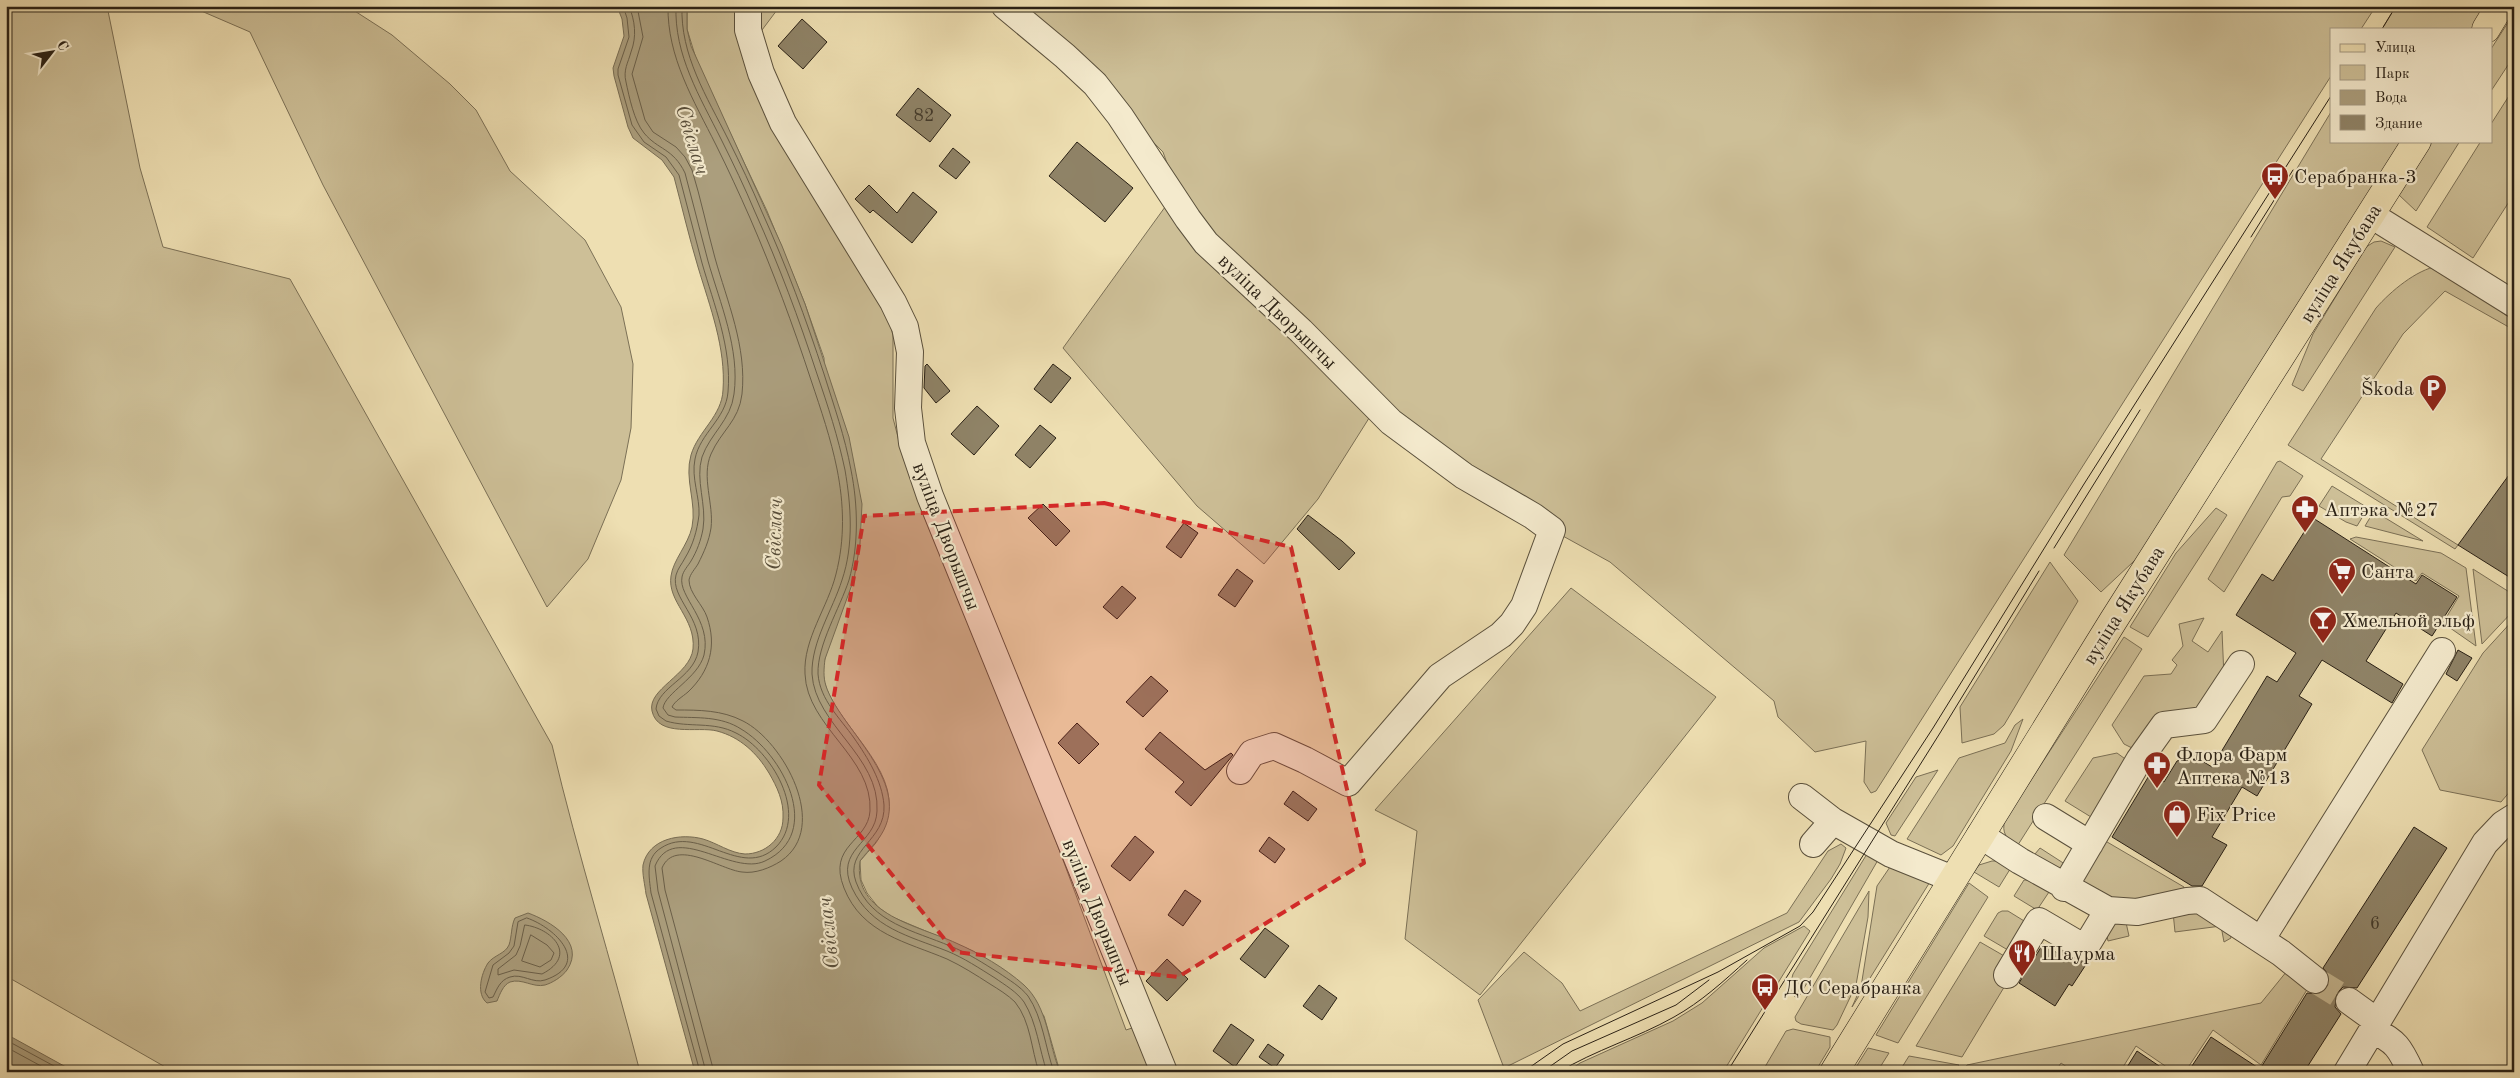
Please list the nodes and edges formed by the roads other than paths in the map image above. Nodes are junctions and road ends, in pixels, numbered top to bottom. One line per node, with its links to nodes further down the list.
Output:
1 (748, 6): 26 (street, вуліца Дворышчы)
2 (1005, 6): 10 (street, вуліца Дворышчы)
3 (2500, 6): 4 (main road)
4 (2487, 28)
5 (2416, 142): 6 (main road, вуліца Якубава)
6 (2372, 215): 7 (street); 15 (main road, вуліца Якубава)
7 (2514, 304)
8 (2442, 651): 21 (street)
9 (2241, 664): 17 (street)
10 (1240, 771)
11 (1802, 797): 14 (street)
12 (2514, 816): 25 (street)
13 (2046, 817): 17 (street)
14 (1833, 821): 16 (street); 18 (street)
15 (1980, 836): 18 (main road, вуліца Якубава); 19 (street)
16 (1813, 844)
17 (2090, 844): 19 (street)
18 (1953, 879): 27 (main road, вуліца Якубава)
19 (2064, 888): 20 (street)
20 (2108, 910): 21 (street); 22 (street)
21 (2261, 940): 23 (street)
22 (2007, 975)
23 (2315, 980)
24 (2349, 1001): 25 (street)
25 (2375, 1026): 28 (street); 29 (street)
26 (1164, 1072)
27 (1834, 1072)
28 (2347, 1072)
29 (2410, 1072)

